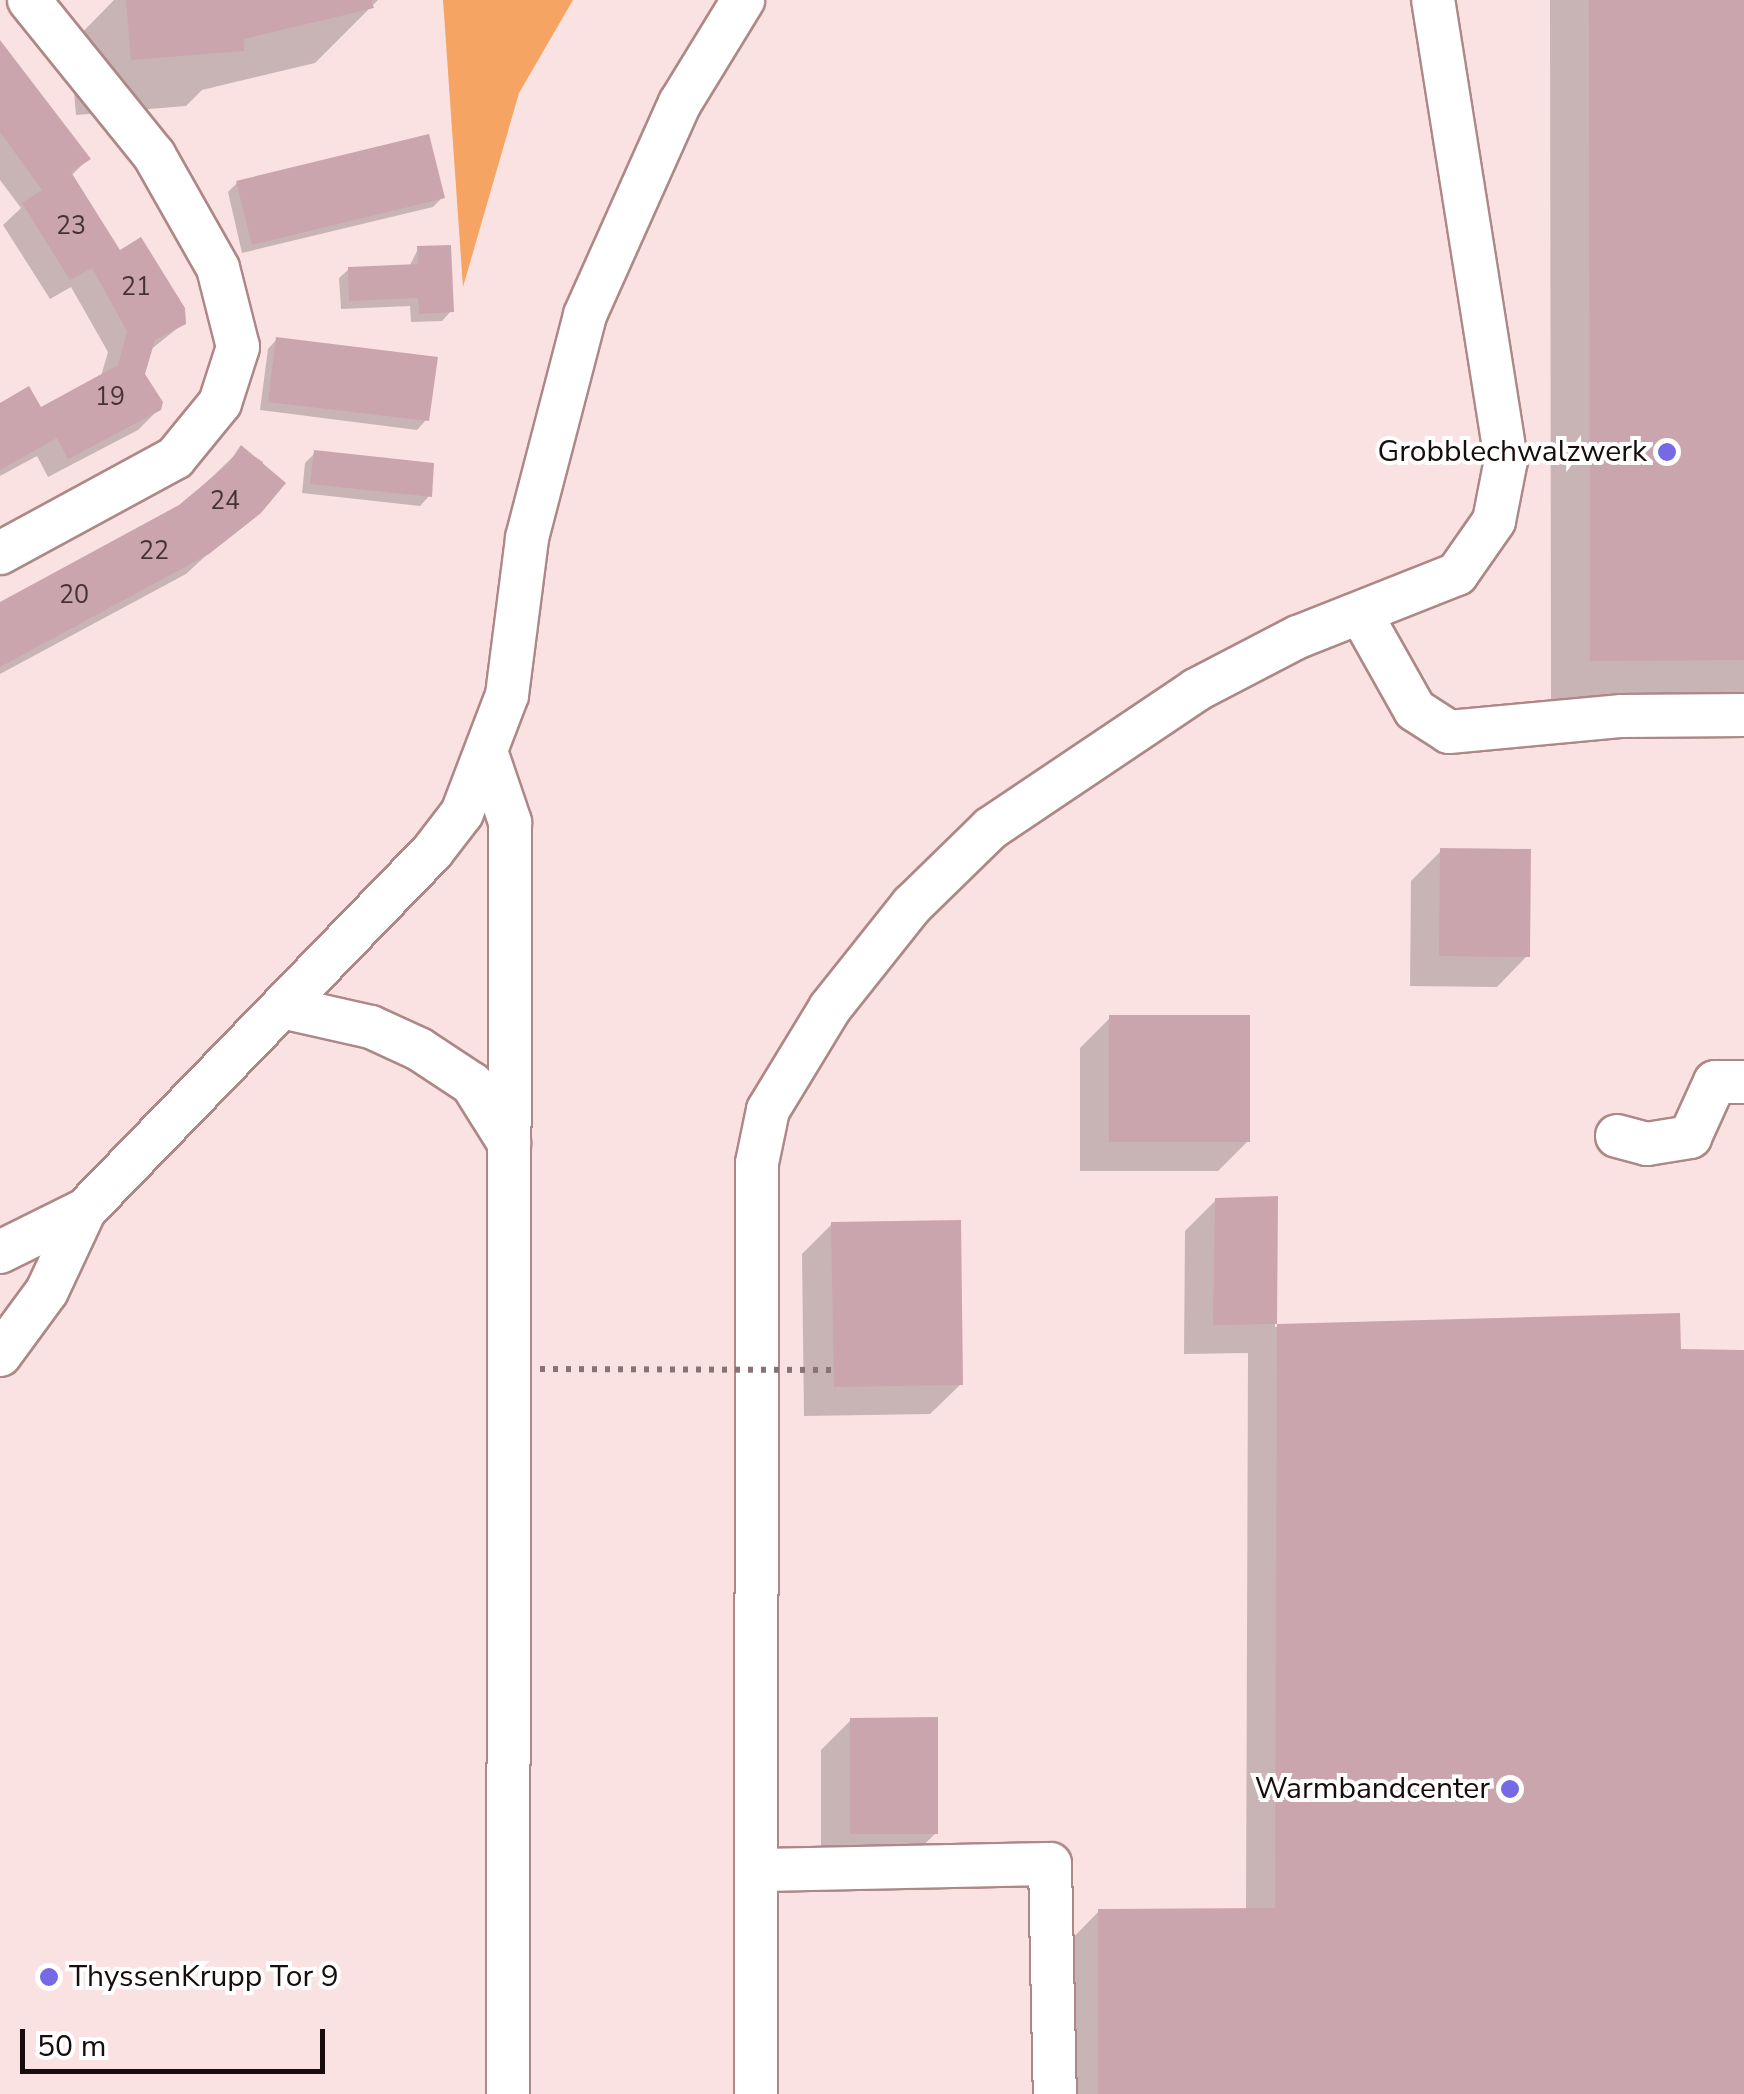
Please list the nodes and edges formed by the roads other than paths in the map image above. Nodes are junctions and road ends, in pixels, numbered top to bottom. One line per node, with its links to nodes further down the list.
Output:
1 (29, 0): 4 (street)
2 (742, 0): 7 (street)
3 (1433, 0): 5 (street)
4 (0, 553)
5 (1362, 616): 6 (street); 15 (street)
6 (1744, 715)
7 (488, 757): 8 (street); 11 (street)
8 (282, 1007): 11 (street); 12 (street)
9 (1744, 1082): 10 (street)
10 (1617, 1136)
11 (509, 1143): 16 (street)
12 (85, 1210): 13 (street); 14 (street)
13 (0, 1252)
14 (0, 1355)
15 (760, 1870): 17 (street); 18 (street)
16 (508, 2094)
17 (756, 2094)
18 (1055, 2094)

